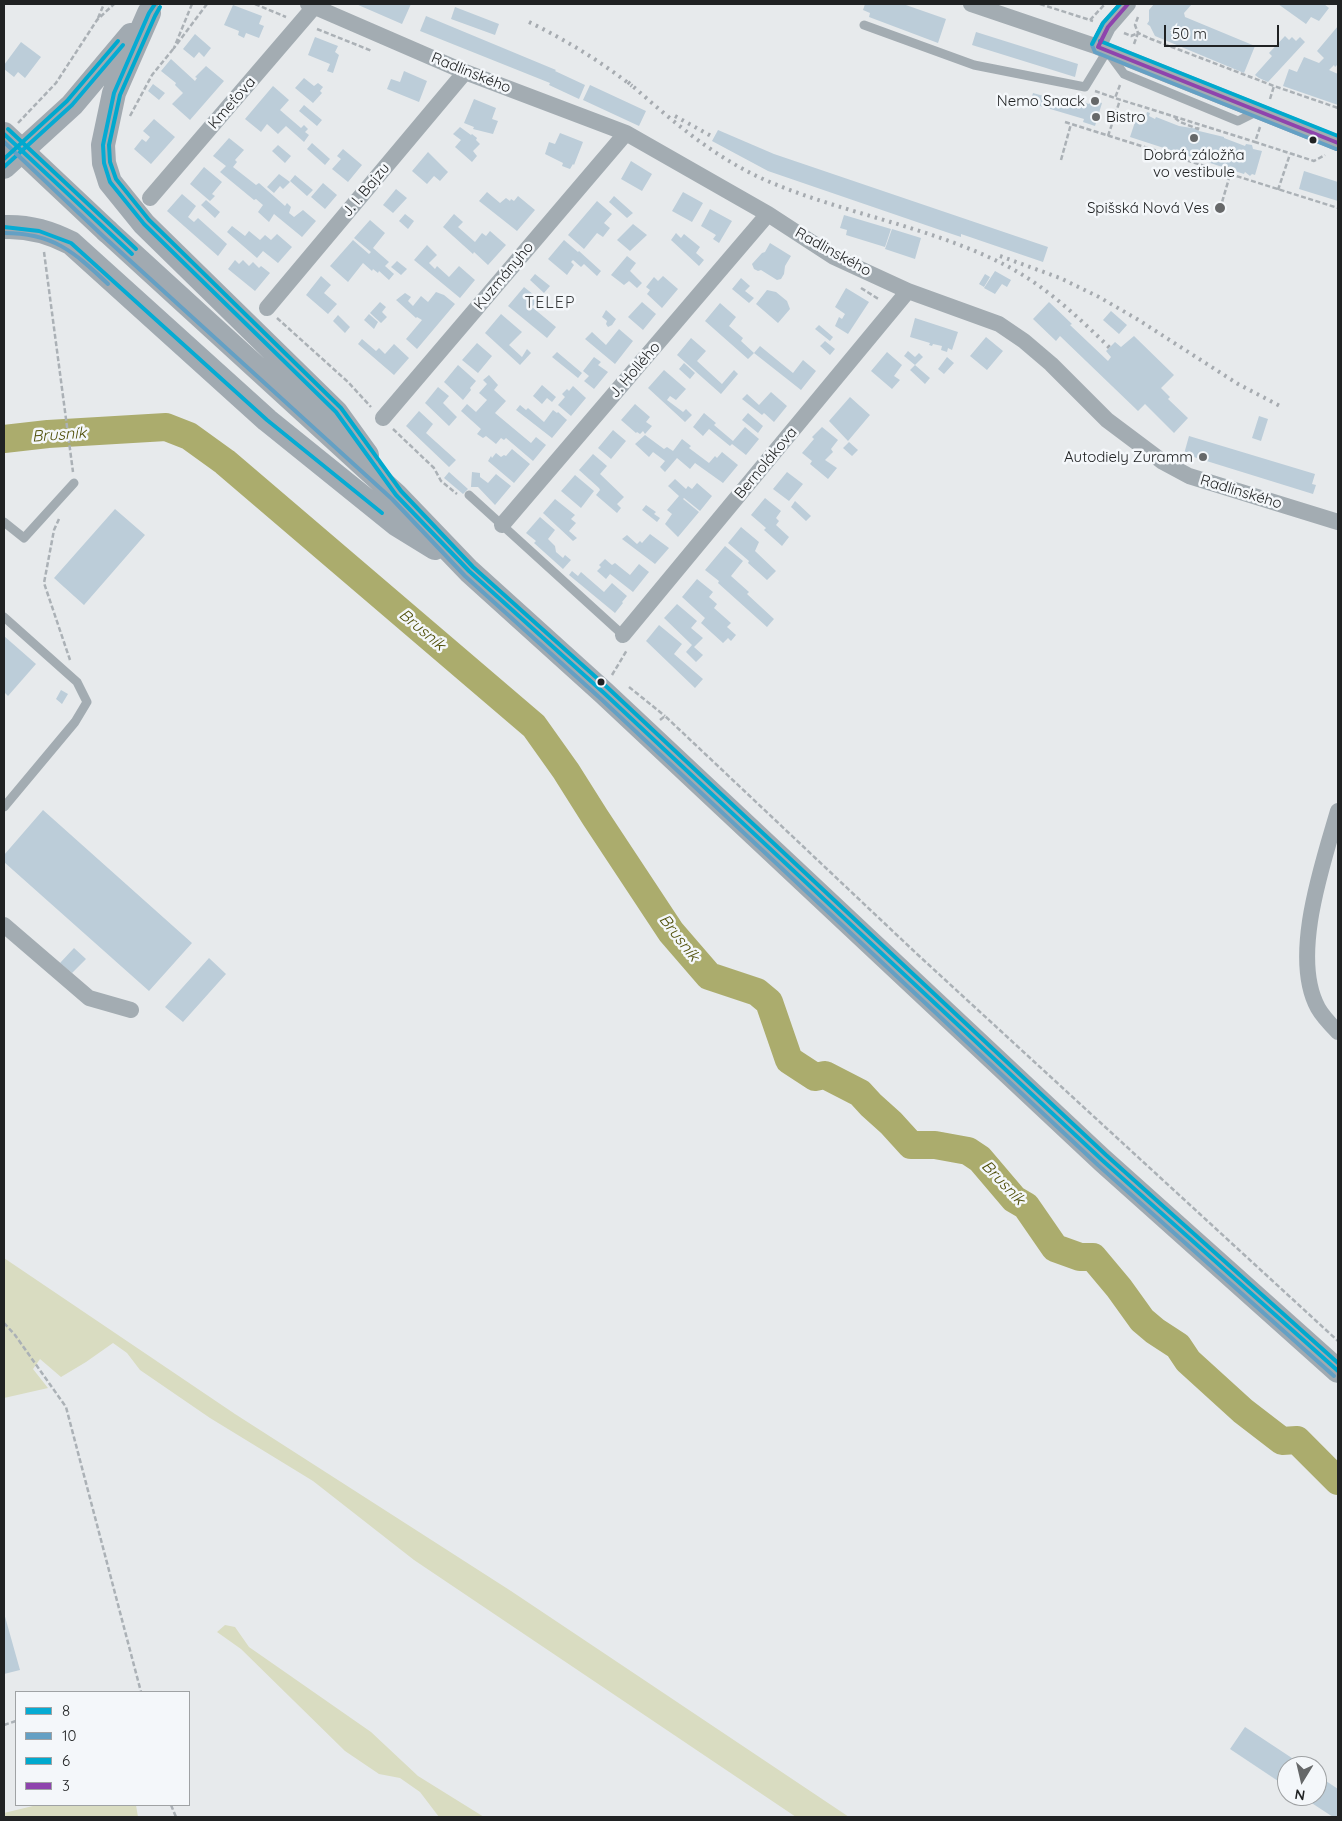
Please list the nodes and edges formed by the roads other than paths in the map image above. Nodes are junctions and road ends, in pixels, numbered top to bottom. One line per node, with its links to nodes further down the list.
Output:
1 (971, 4): 6 (street)
2 (311, 5): 7 (street, Radlinského); 12 (street, Kmeťova)
3 (152, 8): 11 (main road); 19 (main road)
4 (1134, 8): 6 (street)
5 (864, 25): 6 (lane)
6 (1102, 49): 10 (street)
7 (465, 72): 9 (street, Radlinského); 16 (street, J. I. Bajzu)
8 (10, 129): 19 (main road, bridge)
9 (626, 133): 13 (street, Radlinského); 17 (street, Kuzmányho)
10 (1333, 149)
11 (4, 167)
12 (150, 198)
13 (768, 214): 15 (street, Radlinského); 23 (street, J. Hollého)
14 (4, 227): 24 (main road)
15 (908, 292): 22 (street, Radlinského); 26 (street, Bernolákova)
16 (267, 308)
17 (382, 418)
18 (74, 483): 21 (lane)
19 (396, 495): 24 (main road)
20 (469, 495): 23 (lane)
21 (4, 522)
22 (1338, 522)
23 (502, 526): 26 (lane)
24 (469, 571): 32 (main road)
25 (4, 617): 27 (lane)
26 (625, 642)
27 (4, 807)
28 (1338, 811): 31 (street)
29 (4, 926): 30 (street)
30 (131, 1010)
31 (1338, 1032)
32 (1338, 1371)

